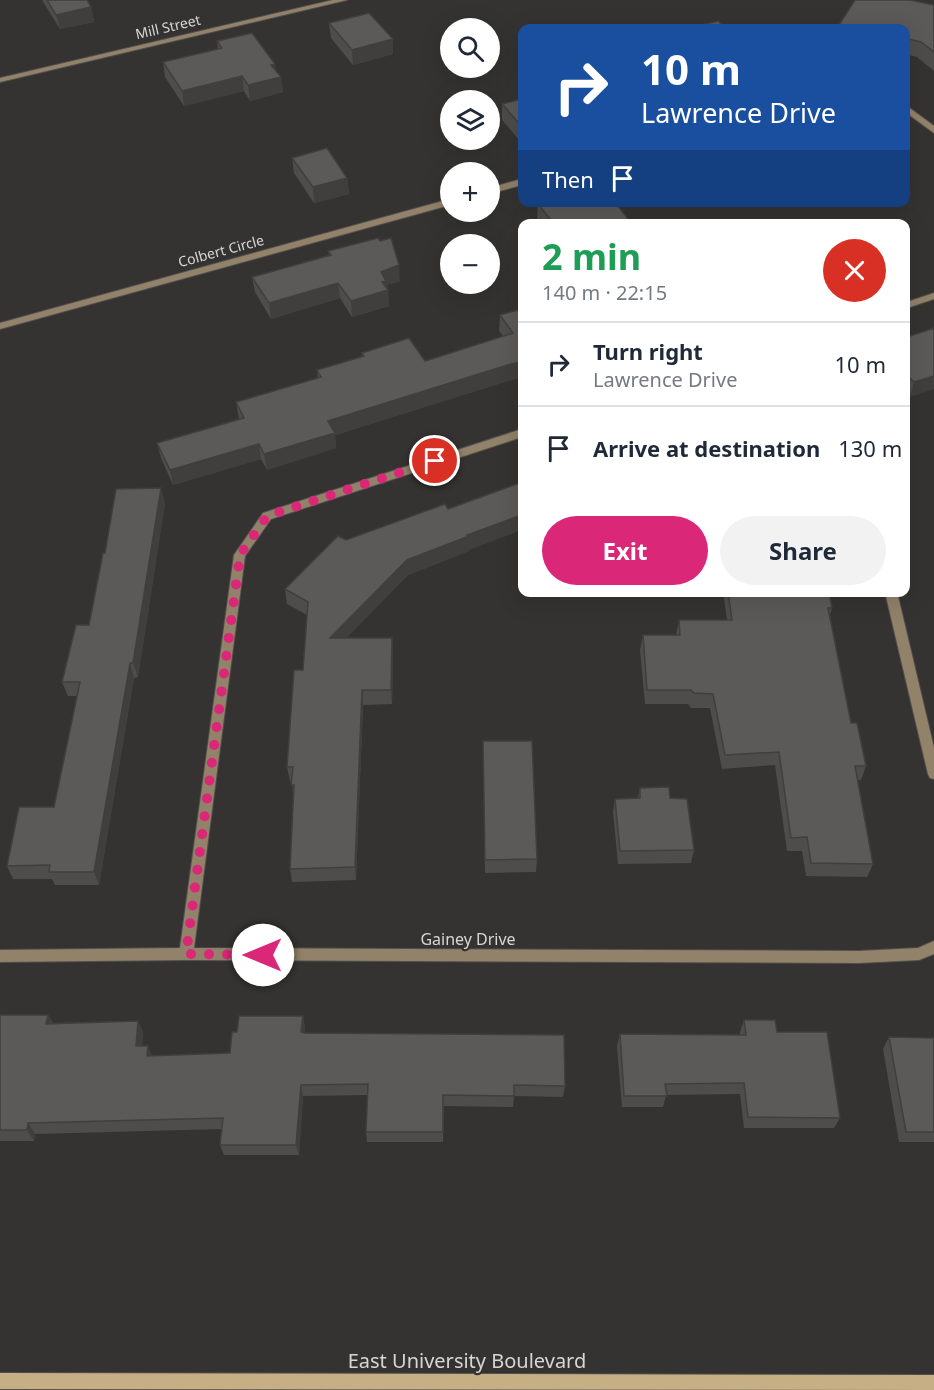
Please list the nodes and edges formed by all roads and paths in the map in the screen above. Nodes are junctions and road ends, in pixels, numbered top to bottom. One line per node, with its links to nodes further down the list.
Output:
1 (343, 0): 2 (street, Mill Street)
2 (0, 80)
3 (910, 111): 4 (street)
4 (934, 130)
5 (518, 183): 6 (street)
6 (500, 188)
7 (440, 205): 10 (street, Colbert Circle)
8 (934, 296): 9 (street)
9 (910, 304)
10 (0, 326)
11 (518, 434): 15 (street)
12 (892, 597): 13 (street)
13 (934, 774)
14 (934, 947): 15 (street, Gainey Drive)
15 (186, 954): 16 (street, Gainey Drive)
16 (0, 956)
17 (0, 1381): 18 (street, East University Boulevard)
18 (934, 1383)

